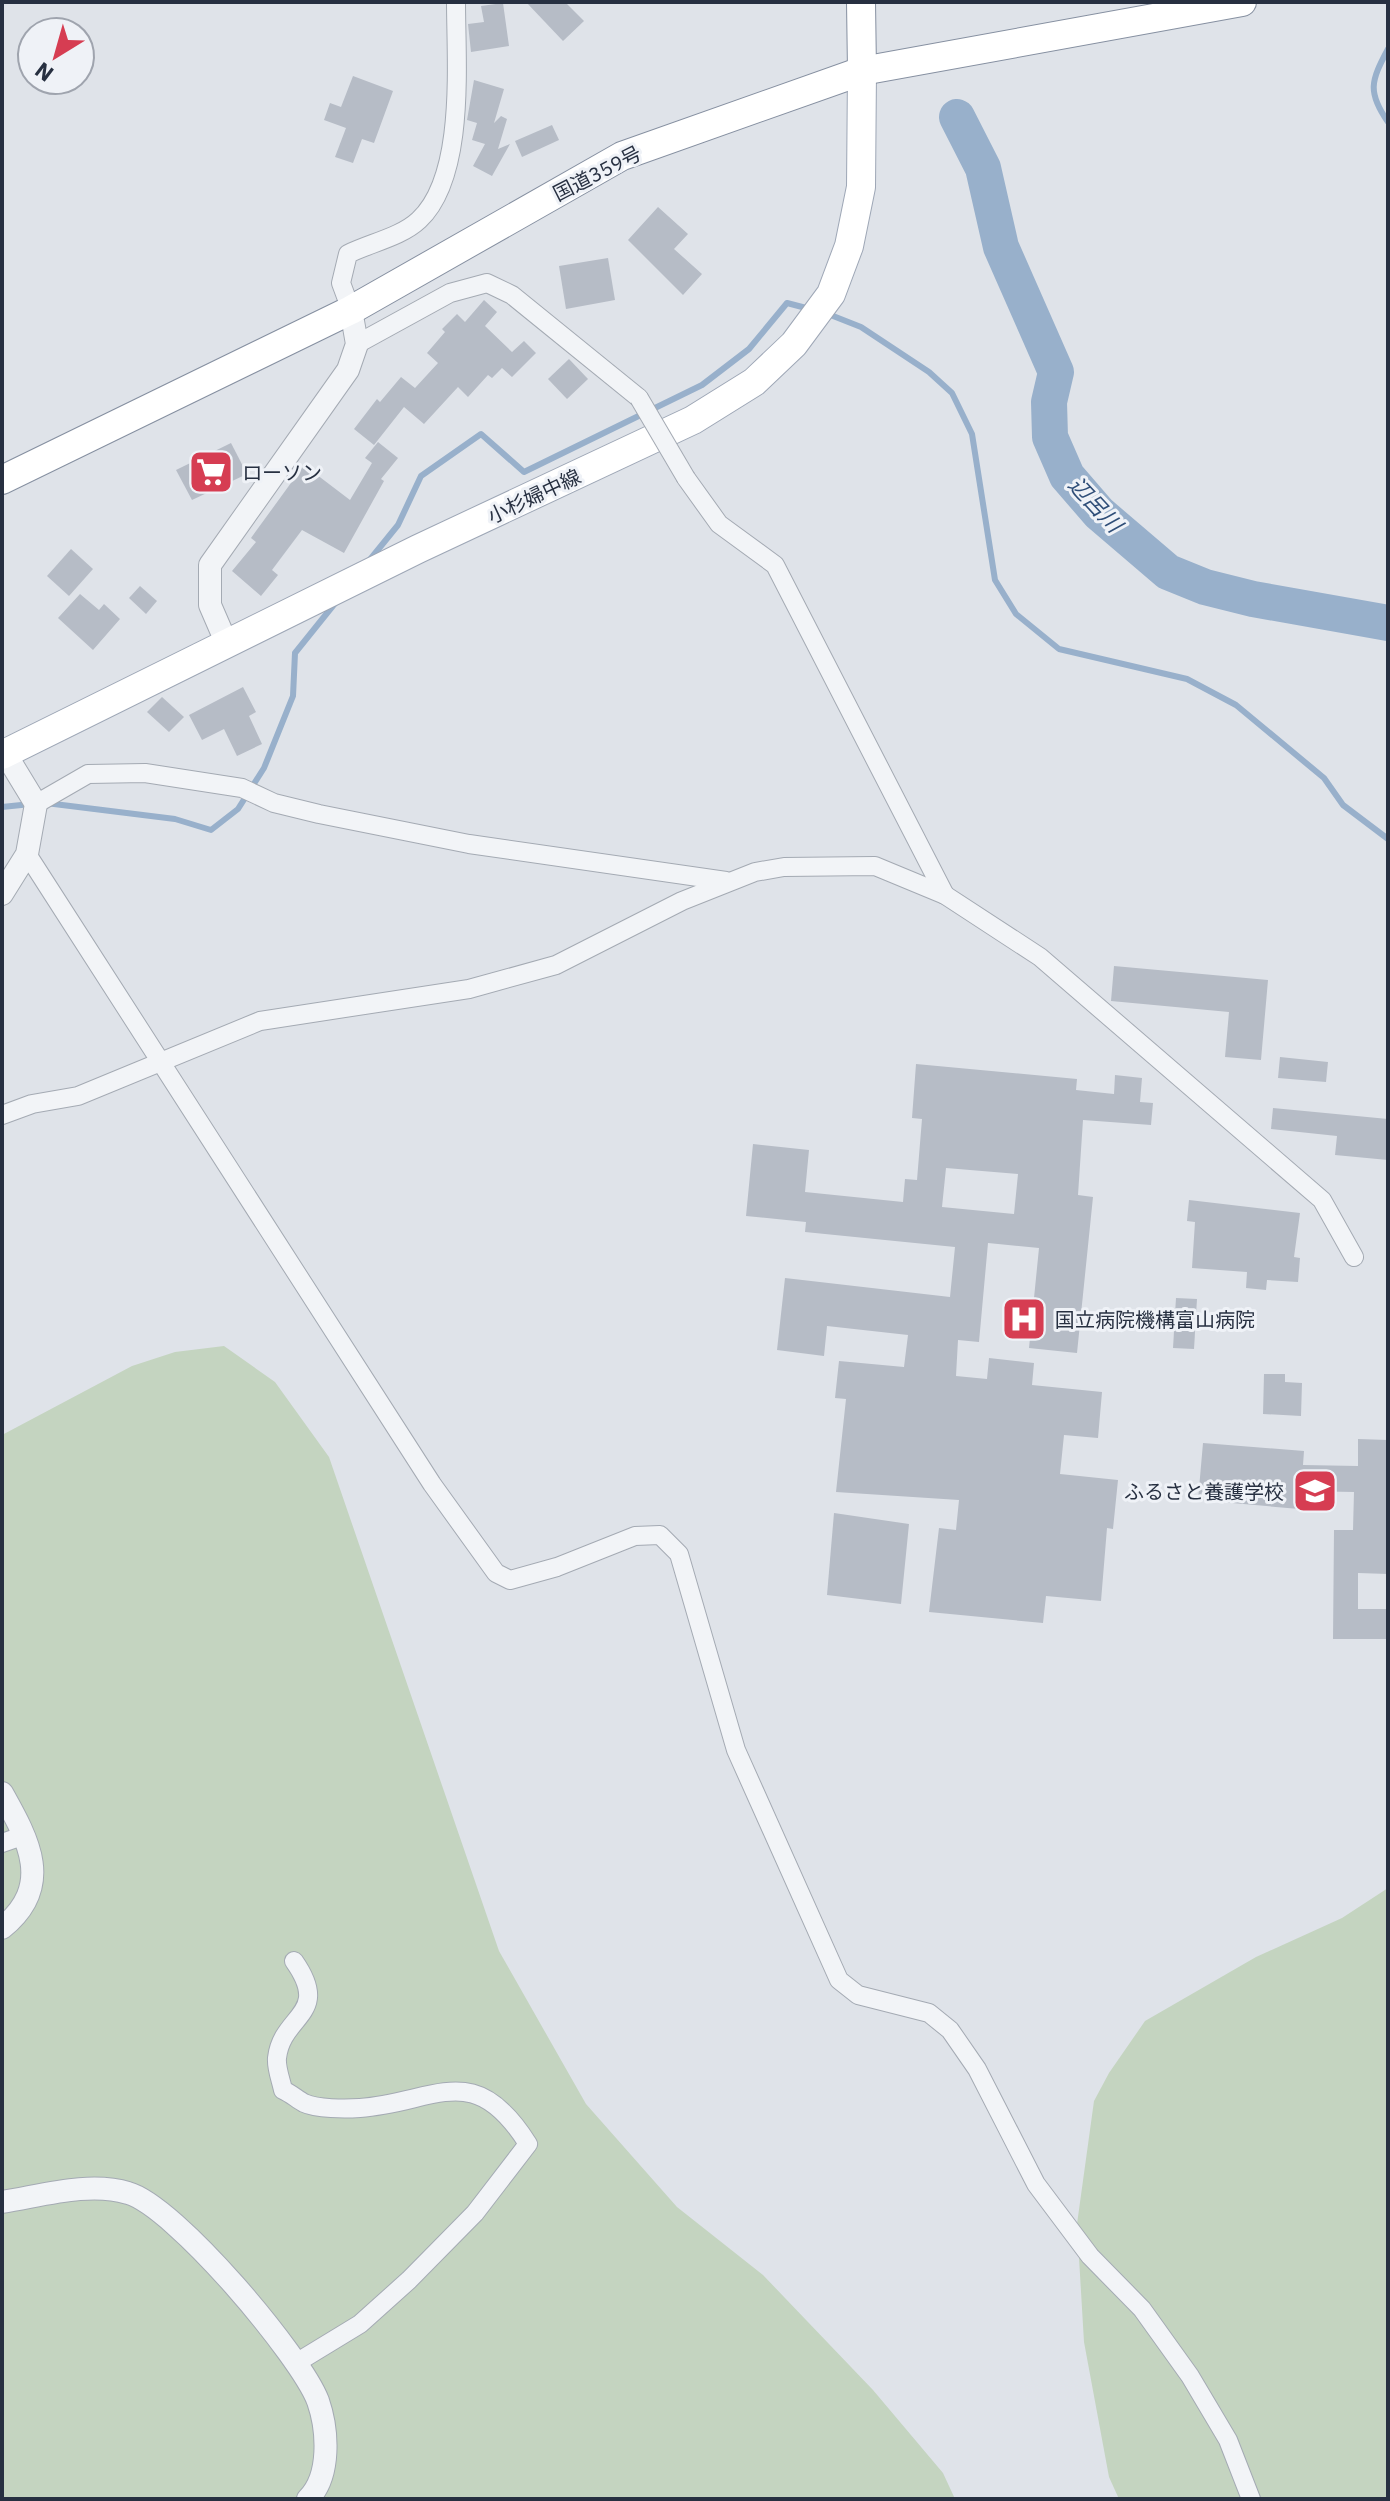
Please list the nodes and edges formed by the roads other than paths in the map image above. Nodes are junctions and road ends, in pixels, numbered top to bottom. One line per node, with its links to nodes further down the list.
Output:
1 (456, 2): 5 (street)
2 (861, 2): 4 (main road, 小杉婦中線)
3 (1242, 2): 4 (main road, 国道359号)
4 (862, 71): 5 (main road, 国道359号); 8 (main road, 小杉婦中線)
5 (351, 310): 6 (street); 7 (main road, 国道359号)
6 (357, 344): 8 (street); 14 (street, bridge)
7 (2, 480)
8 (226, 642): 9 (main road, 小杉婦中線)
9 (4, 754): 10 (street)
10 (36, 804): 11 (street); 12 (street)
11 (27, 854): 13 (street); 15 (street)
12 (727, 882): 14 (street); 15 (street)
13 (2, 894)
14 (945, 895): 17 (street)
15 (160, 1065): 16 (street); 26 (street)
16 (2, 1115)
17 (1354, 1257)
18 (2, 1793): 19 (street)
19 (25, 1835): 20 (street); 21 (street)
20 (2, 1843)
21 (2, 1928)
22 (294, 1961): 24 (street)
23 (2, 2202): 24 (street)
24 (296, 2363): 25 (street)
25 (308, 2499)
26 (1251, 2499)

